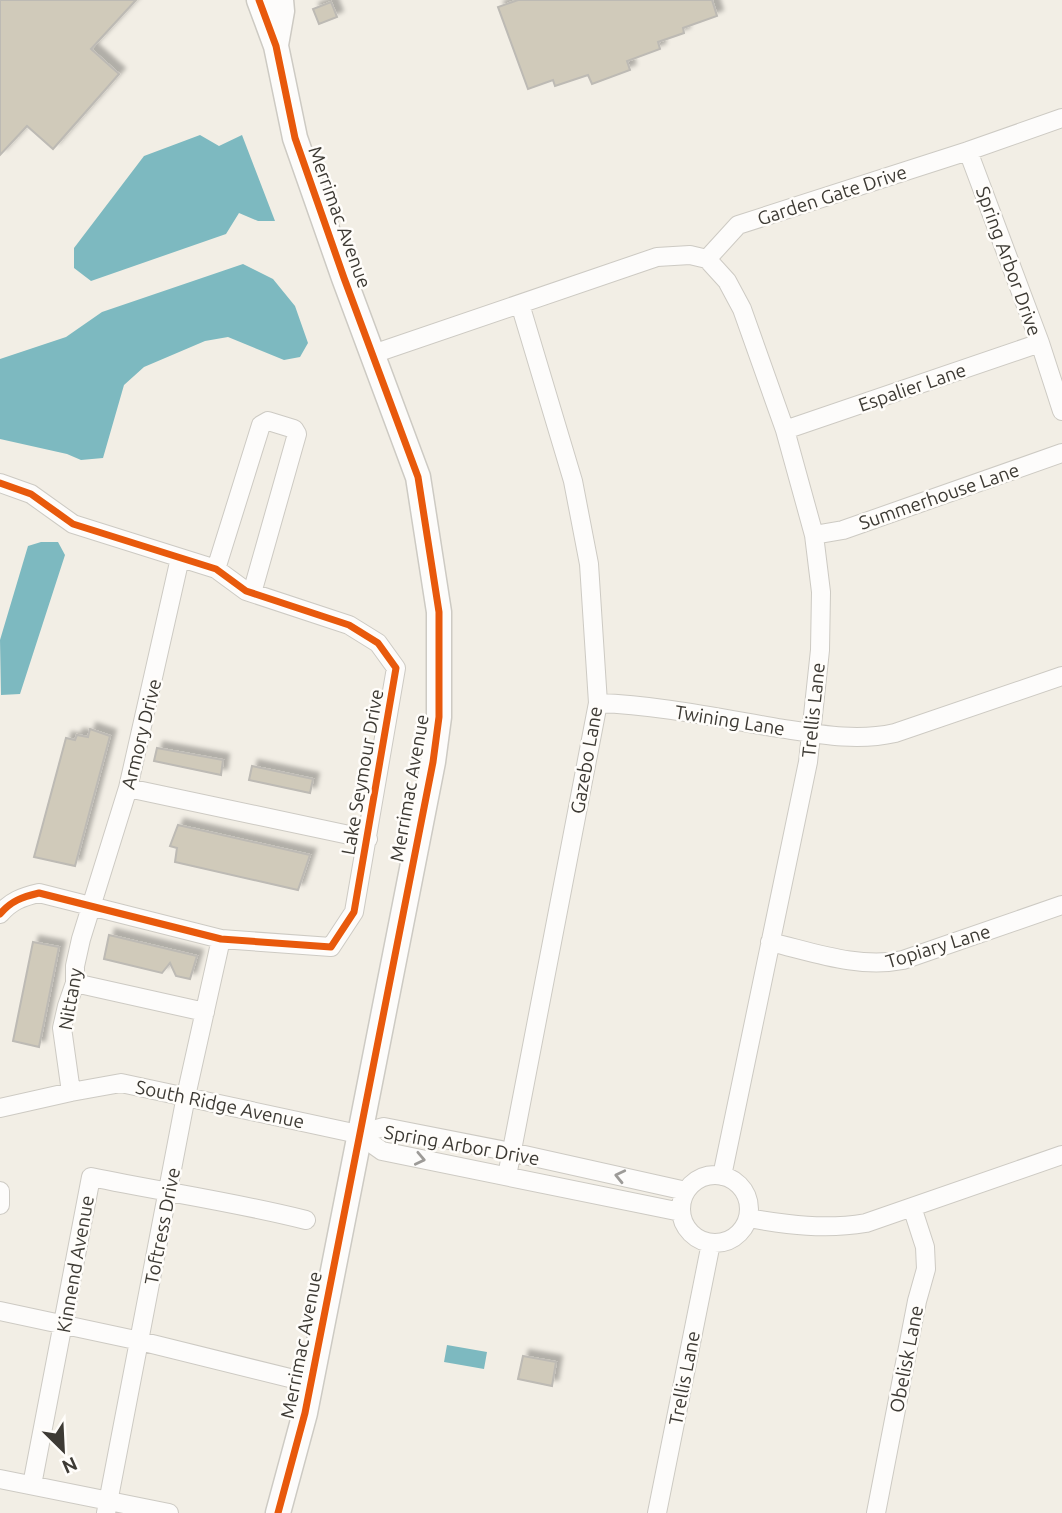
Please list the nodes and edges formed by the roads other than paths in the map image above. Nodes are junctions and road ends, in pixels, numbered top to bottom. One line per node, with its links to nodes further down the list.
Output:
1 (259, 0): 3 (street, Merrimac Avenue)
2 (281, 0): 3 (street, Merrimac Avenue)
3 (276, 46): 9 (street, Merrimac Avenue)
4 (1062, 118): 5 (street, Garden Gate Drive)
5 (968, 152): 6 (street, Garden Gate Drive); 8 (street, Spring Arbor Drive)
6 (707, 259): 7 (street); 11 (street, Trellis Lane)
7 (520, 304): 9 (street); 19 (street, Gazebo Lane)
8 (1040, 343): 10 (street, Spring Arbor Drive); 11 (street, Espalier Lane)
9 (373, 354): 33 (street, Merrimac Avenue)
10 (1062, 411)
11 (785, 430): 14 (street, Trellis Lane)
12 (1062, 453): 14 (street, Summerhouse Lane)
13 (0, 483): 15 (street, Lake Seymour Drive)
14 (814, 536): 20 (street, Trellis Lane)
15 (180, 558): 16 (street, Lake Seymour Drive); 21 (street, Armory Drive)
16 (216, 569): 17 (street, Lake Seymour Drive); 17 (street)
17 (253, 593): 22 (street, Lake Seymour Drive)
18 (1062, 676): 20 (street, Twining Lane)
19 (598, 703): 20 (street, Twining Lane); 34 (street, Gazebo Lane)
20 (810, 733): 27 (street, Trellis Lane)
21 (128, 788): 22 (street); 24 (street, Armory Drive)
22 (368, 839): 26 (street, Lake Seymour Drive)
23 (1062, 905): 27 (street, Topiary Lane)
24 (91, 906): 25 (street, Lake Seymour Drive); 26 (street, Lake Seymour Drive); 28 (street, Nittany)
25 (0, 914)
26 (221, 939): 29 (street, Toftress Drive)
27 (770, 942): 37 (street, Trellis Lane)
28 (75, 983): 29 (street); 30 (street, Nittany)
29 (205, 1012): 31 (street, Toftress Drive)
30 (71, 1092): 31 (street, South Ridge Avenue); 32 (street, South Ridge Avenue)
31 (186, 1096): 33 (street, South Ridge Avenue); 40 (street, Toftress Drive)
32 (0, 1108)
33 (358, 1134): 34 (street, Spring Arbor Drive); 36 (street, Spring Arbor Drive, one-way to 36); 50 (street, Merrimac Avenue)
34 (511, 1152): 36 (street, Gazebo Lane); 39 (street, Spring Arbor Drive, one-way to 34)
35 (1062, 1155): 42 (street)
36 (507, 1176): 43 (street, Spring Arbor Drive)
37 (722, 1176): 39 (street); 44 (street)
38 (0, 1191): 41 (street)
39 (686, 1191): 43 (street)
40 (169, 1194): 45 (street, Kinnend Avenue); 48 (street, Kinnend Avenue); 49 (street, Toftress Drive)
41 (0, 1205)
42 (912, 1207): 44 (street); 57 (street, Obelisk Lane)
43 (681, 1212): 46 (street)
44 (748, 1218): 46 (street)
45 (306, 1220)
46 (711, 1243): 56 (street, Trellis Lane)
47 (0, 1311): 48 (street)
48 (64, 1325): 49 (street); 52 (street, Kinnend Avenue)
49 (140, 1340): 50 (street); 53 (street, Toftress Drive)
50 (310, 1383): 55 (street, Merrimac Avenue)
51 (0, 1479): 52 (street)
52 (33, 1485): 53 (street)
53 (108, 1506): 54 (street)
54 (169, 1513)
55 (278, 1513)
56 (657, 1513)
57 (876, 1513)

